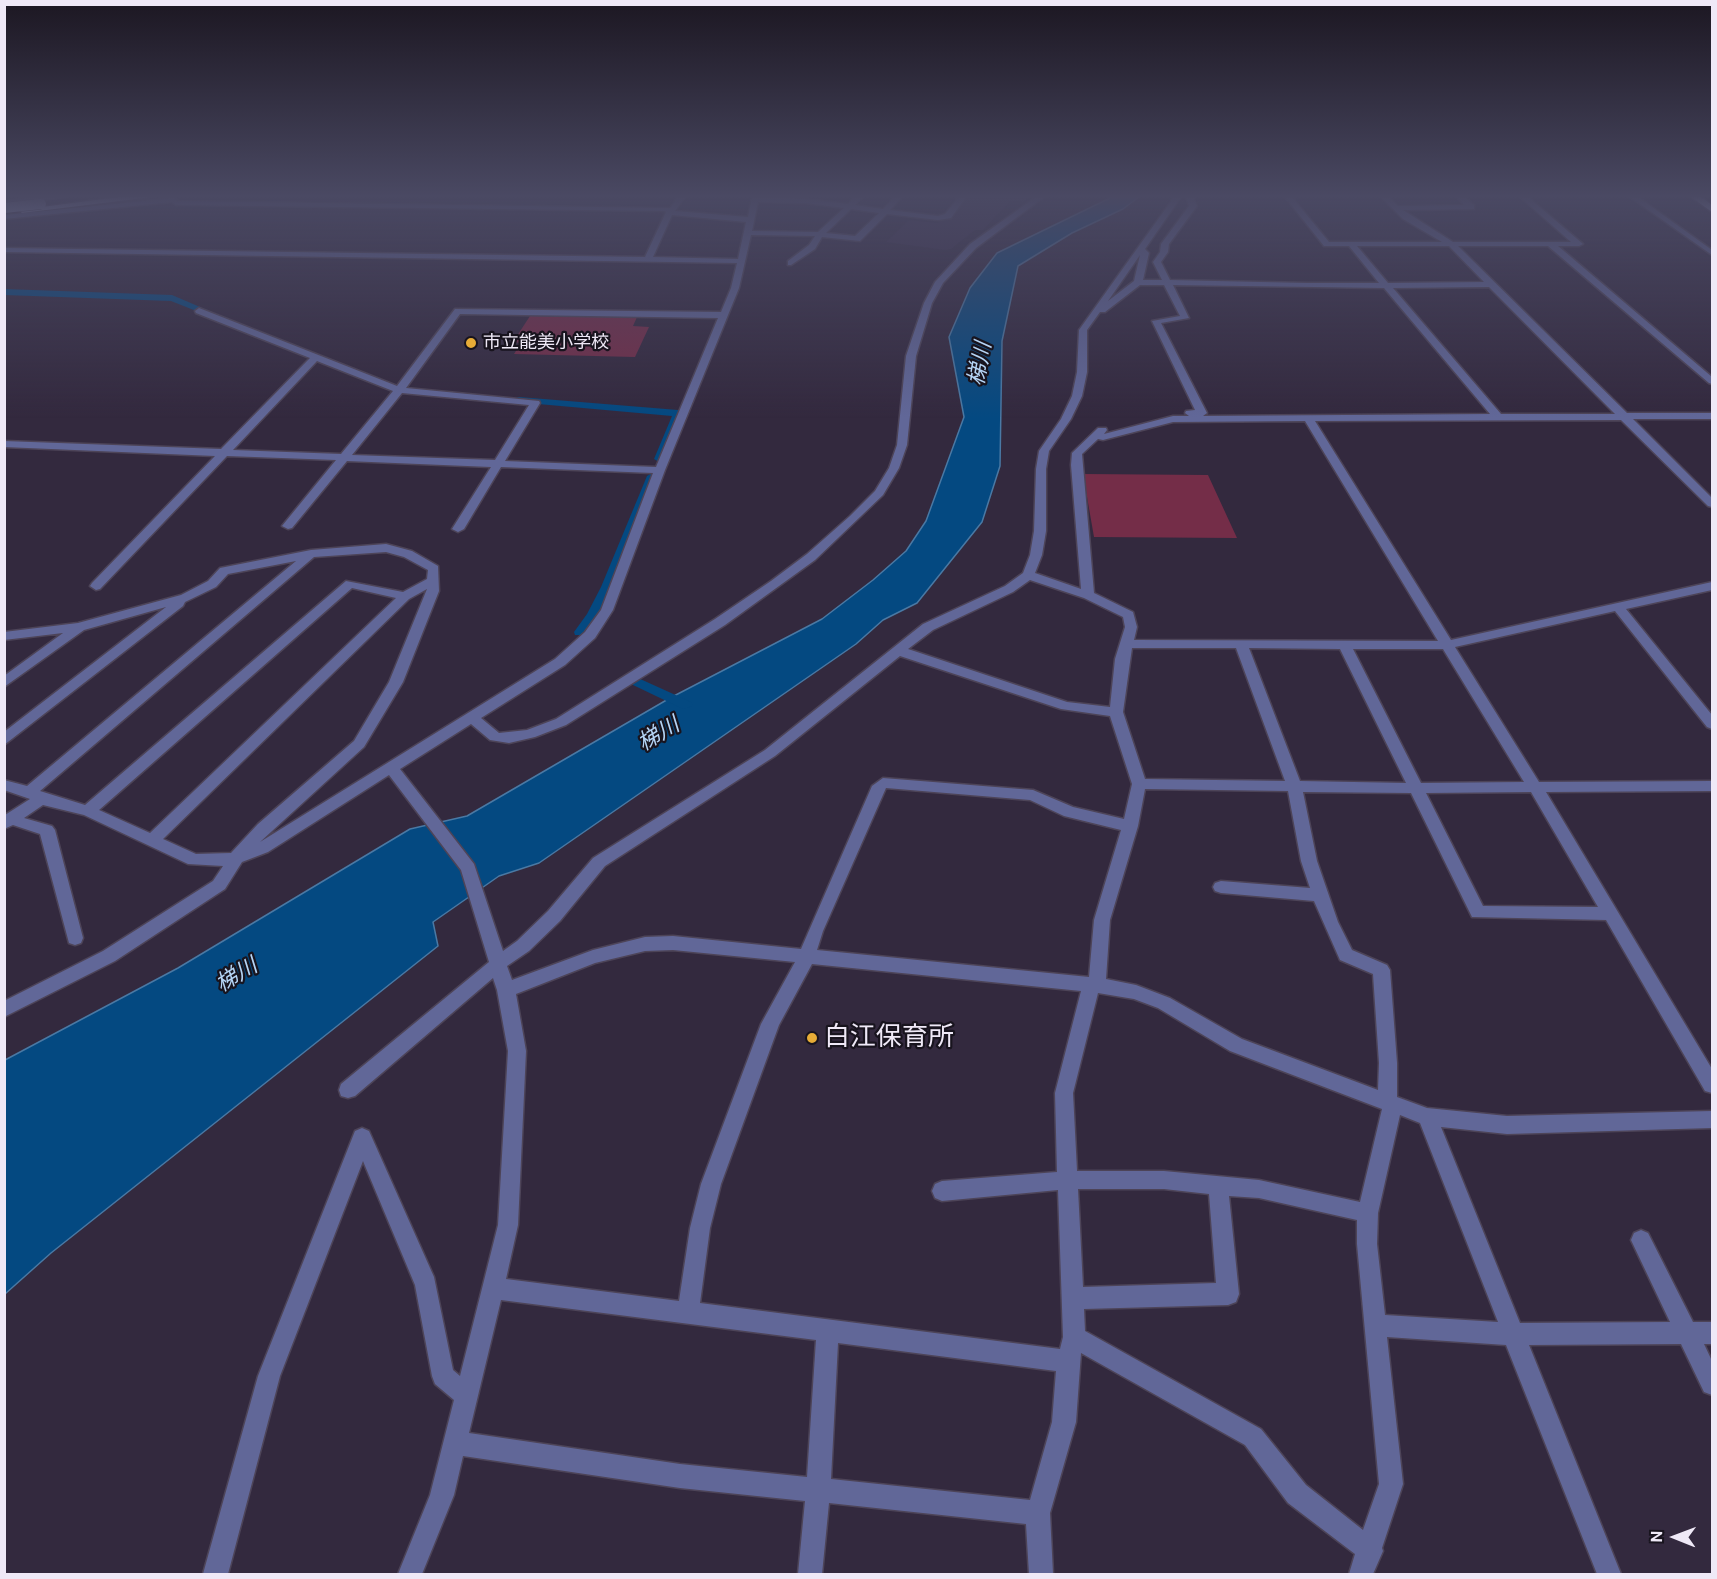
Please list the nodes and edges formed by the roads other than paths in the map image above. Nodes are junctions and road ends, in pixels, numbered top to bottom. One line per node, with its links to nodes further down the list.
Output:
1 (739, 271): 15 (street)
2 (950, 271): 50 (street)
3 (1125, 271): 14 (street)
4 (1141, 271): 9 (street)
5 (1161, 271): 10 (street)
6 (1375, 271): 11 (street)
7 (1478, 271): 12 (street)
8 (1582, 271): 17 (street)
9 (1138, 282): 10 (street); 14 (street)
10 (1168, 284): 11 (street); 23 (street)
11 (1387, 285): 12 (street); 21 (street)
12 (1492, 285): 22 (street)
13 (199, 311): 16 (street)
14 (1097, 311): 33 (street)
15 (723, 315): 18 (street); 28 (street)
16 (315, 358): 18 (street); 25 (street)
17 (1713, 381)
18 (399, 390): 26 (street); 27 (street)
19 (1713, 416): 22 (street)
20 (1307, 417): 21 (street); 23 (street); 46 (street)
21 (1498, 417): 22 (street)
22 (1625, 417): 29 (street)
23 (1095, 435): 37 (street)
24 (4, 444): 25 (street)
25 (223, 452): 26 (street); 35 (street)
26 (346, 457): 27 (street); 30 (street)
27 (498, 464): 28 (street); 31 (street)
28 (660, 470): 50 (street)
29 (1713, 504)
30 (288, 526)
31 (458, 529)
32 (311, 554): 34 (street); 39 (street); 60 (street)
33 (1029, 575): 37 (street); 47 (street)
34 (434, 580): 38 (street); 65 (street)
35 (96, 586)
36 (1713, 586): 40 (street)
37 (1088, 595): 43 (street)
38 (405, 596): 61 (street); 64 (street)
39 (185, 598): 41 (street); 52 (street)
40 (1619, 608): 46 (street); 51 (street)
41 (79, 627): 42 (street); 48 (street)
42 (4, 636)
43 (1127, 644): 44 (street); 49 (street)
44 (1241, 644): 45 (street); 57 (street)
45 (1344, 644): 46 (street); 59 (street)
46 (1447, 645): 58 (street)
47 (897, 650): 49 (street); 70 (street)
48 (4, 683)
49 (1116, 712): 54 (street)
50 (471, 717): 53 (street)
51 (1713, 724)
52 (4, 740)
53 (390, 766): 65 (street); 70 (street)
54 (1139, 784): 57 (street); 63 (street)
55 (4, 785): 60 (street)
56 (1713, 786): 58 (street)
57 (1295, 787): 59 (street); 67 (street)
58 (1535, 787): 59 (street); 68 (street)
59 (1415, 788): 68 (street)
60 (35, 795): 61 (street); 62 (street)
61 (88, 811): 64 (street)
62 (7, 821): 69 (street)
63 (1130, 826): 71 (street); 72 (street)
64 (152, 842): 65 (street)
65 (236, 858): 74 (street)
66 (1221, 887): 67 (street)
67 (1321, 895): 77 (street)
68 (1610, 914): 75 (street)
69 (75, 938)
70 (496, 956): 73 (street); 76 (street)
71 (807, 956): 72 (street); 73 (street); 87 (street)
72 (1097, 985): 77 (street); 80 (street)
73 (506, 990): 85 (street)
74 (4, 1010)
75 (1713, 1085)
76 (348, 1090)
77 (1390, 1103): 78 (street); 83 (street)
78 (1428, 1117): 79 (street); 92 (street)
79 (1713, 1119)
80 (1068, 1180): 81 (street); 82 (street); 86 (street)
81 (1218, 1185): 83 (street); 86 (street)
82 (942, 1191)
83 (1368, 1213): 88 (street)
84 (1641, 1240): 90 (street)
85 (493, 1288): 87 (street); 96 (street)
86 (1072, 1298): 93 (street)
87 (688, 1312): 89 (street)
88 (1377, 1325): 92 (street); 100 (street)
89 (828, 1331): 94 (street); 98 (street)
90 (1687, 1333): 91 (street); 92 (street); 95 (street)
91 (1713, 1333)
92 (1514, 1334): 106 (street)
93 (1074, 1337): 94 (street); 100 (street)
94 (1068, 1361): 99 (street)
95 (1713, 1384)
96 (466, 1397): 97 (street); 101 (street)
97 (455, 1444): 98 (street); 102 (street)
98 (818, 1489): 99 (street); 103 (street)
99 (1038, 1513): 104 (street)
100 (1371, 1551): 105 (street)
101 (215, 1575)
102 (410, 1575)
103 (810, 1575)
104 (1041, 1575)
105 (1361, 1575)
106 (1609, 1575)

